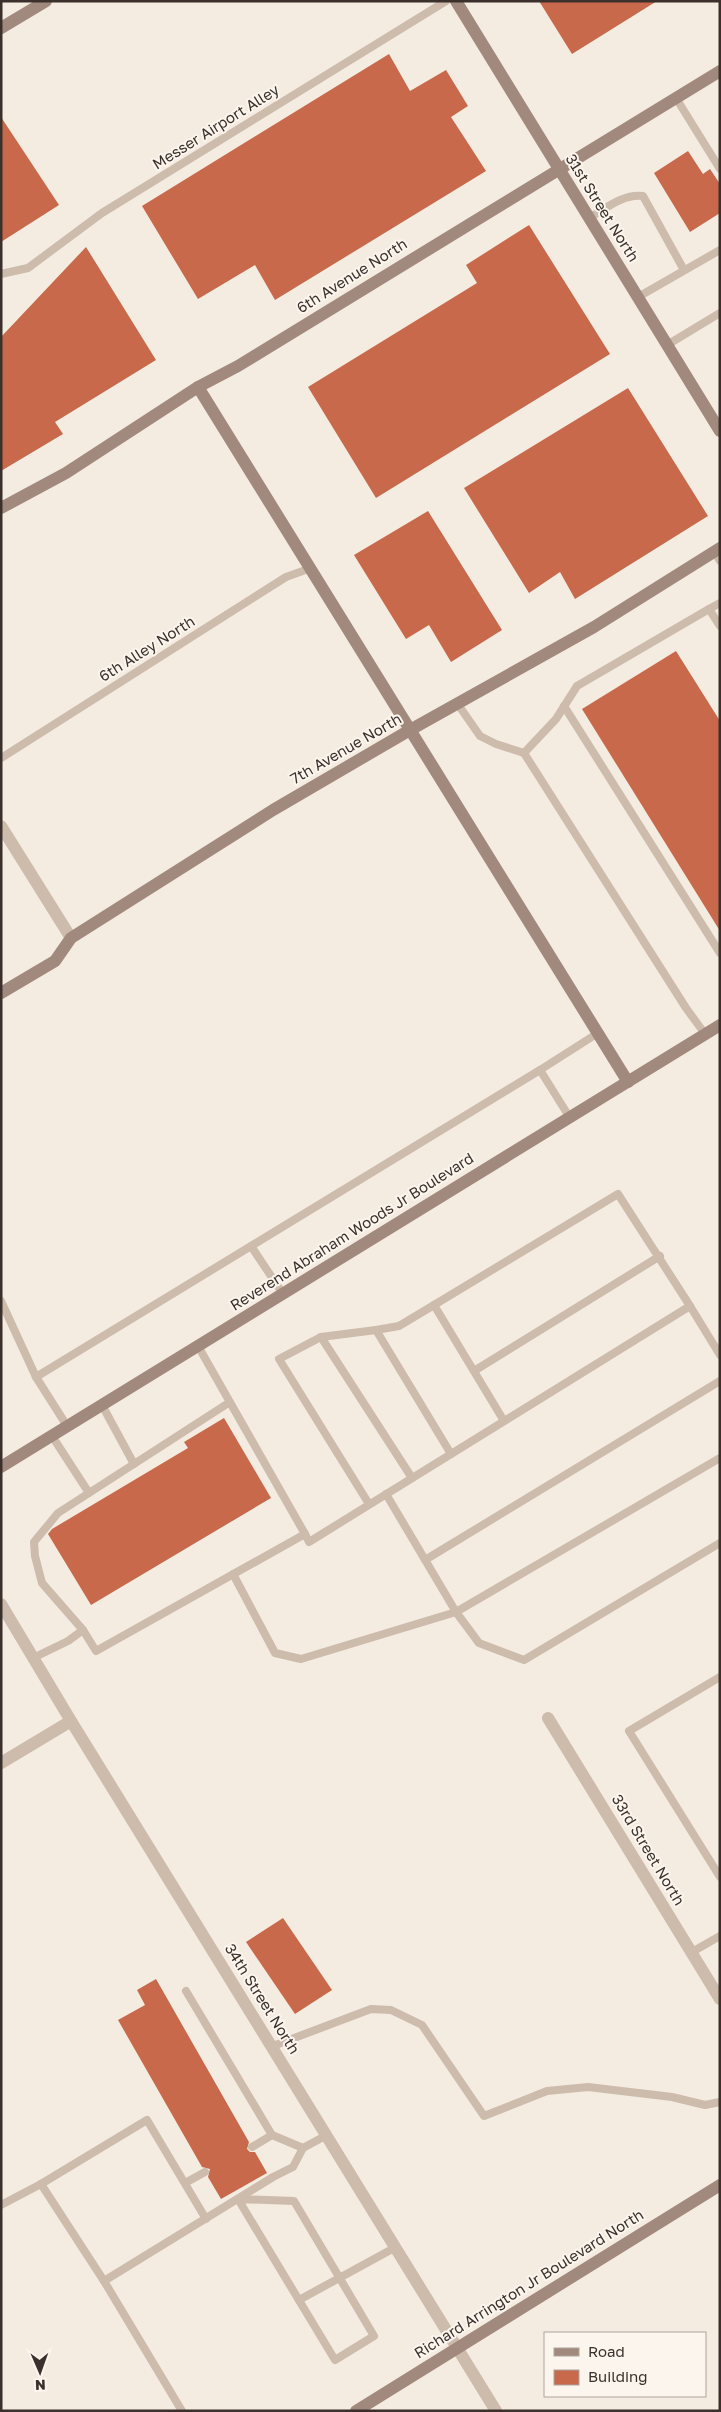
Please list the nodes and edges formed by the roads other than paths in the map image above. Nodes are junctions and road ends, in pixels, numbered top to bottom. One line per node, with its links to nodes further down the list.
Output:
1 (46, 1): 4 (street)
2 (446, 1): 12 (lane, Messer Airport Alley)
3 (456, 1): 7 (street, 31st Street North)
4 (1, 28)
5 (720, 71): 6 (street, 6th Avenue North)
6 (676, 98): 7 (street, 6th Avenue North); 8 (lane)
7 (559, 169): 9 (street, 31st Street North); 16 (street, 6th Avenue North)
8 (720, 169)
9 (589, 218): 11 (lane); 13 (street, 31st Street North)
10 (720, 250): 11 (lane)
11 (684, 270): 13 (lane)
12 (1, 274)
13 (638, 297): 15 (street, 31st Street North)
14 (720, 312): 15 (lane)
15 (667, 345): 17 (street, 31st Street North)
16 (198, 387): 18 (street, 6th Avenue North); 20 (street)
17 (720, 431)
18 (1, 508)
19 (718, 554): 24 (street, 7th Avenue North)
20 (310, 568): 26 (street); 28 (lane, 6th Alley North)
21 (720, 603): 22 (lane)
22 (709, 609): 23 (lane); 25 (lane)
23 (720, 626)
24 (457, 703): 26 (street, 7th Avenue North); 27 (lane)
25 (564, 706): 27 (lane); 31 (lane)
26 (410, 730): 30 (street, 7th Avenue North); 34 (street)
27 (524, 753): 35 (lane)
28 (1, 758)
29 (1, 826): 30 (street)
30 (71, 938): 32 (street, 7th Avenue North)
31 (720, 953)
32 (1, 993)
33 (720, 1025): 35 (street, Reverend Abraham Woods Jr Boulevard)
34 (598, 1033): 36 (lane); 37 (street)
35 (705, 1034): 37 (street, Reverend Abraham Woods Jr Boulevard)
36 (540, 1070): 38 (lane); 39 (lane)
37 (628, 1082): 38 (street, Reverend Abraham Woods Jr Boulevard)
38 (570, 1118): 41 (street, Reverend Abraham Woods Jr Boulevard)
39 (251, 1246): 41 (lane); 50 (lane)
40 (660, 1256): 43 (lane); 44 (lane); 49 (lane)
41 (283, 1294): 47 (street, Reverend Abraham Woods Jr Boulevard)
42 (1, 1301): 50 (lane)
43 (434, 1305): 45 (lane); 49 (lane)
44 (690, 1306): 48 (lane); 54 (lane)
45 (376, 1330): 46 (lane); 57 (lane)
46 (321, 1337): 61 (lane); 64 (lane)
47 (198, 1346): 52 (lane); 53 (street, Reverend Abraham Woods Jr Boulevard)
48 (720, 1354)
49 (474, 1371): 54 (lane)
50 (36, 1377): 55 (lane)
51 (720, 1381): 67 (lane)
52 (230, 1402): 59 (lane); 65 (lane)
53 (102, 1405): 55 (street, Reverend Abraham Woods Jr Boulevard); 59 (lane)
54 (504, 1421): 57 (lane)
55 (67, 1426): 56 (street, Reverend Abraham Woods Jr Boulevard)
56 (52, 1436): 60 (street, Reverend Abraham Woods Jr Boulevard); 62 (lane)
57 (451, 1454): 61 (lane)
58 (720, 1458): 70 (lane)
59 (134, 1464): 62 (lane)
60 (1, 1467)
61 (412, 1478): 63 (lane)
62 (89, 1493): 71 (lane)
63 (386, 1494): 64 (lane); 67 (lane)
64 (369, 1504): 65 (lane)
65 (305, 1534): 68 (lane)
66 (720, 1543): 70 (lane)
67 (425, 1560): 70 (lane)
68 (233, 1574): 70 (lane); 71 (lane)
69 (1, 1604): 72 (street, 34th Street North)
70 (456, 1612)
71 (83, 1630): 72 (lane)
72 (33, 1658): 75 (street, 34th Street North)
73 (720, 1676): 77 (lane)
74 (548, 1718): 79 (street, 33rd Street North)
75 (71, 1721): 76 (street); 82 (street, 34th Street North)
76 (1, 1763)
77 (720, 1877)
78 (720, 1936): 79 (lane)
79 (692, 1952): 81 (street, 33rd Street North)
80 (186, 1991): 84 (lane)
81 (720, 1999)
82 (273, 2046): 83 (lane); 85 (street, 34th Street North)
83 (720, 2102)
84 (272, 2135): 86 (lane); 87 (lane)
85 (327, 2135): 87 (lane); 95 (street, 34th Street North)
86 (252, 2147)
87 (303, 2148): 92 (lane)
88 (205, 2172): 89 (lane)
89 (185, 2183): 90 (lane); 94 (lane)
90 (41, 2184): 93 (lane); 97 (lane)
91 (720, 2185): 99 (street, Richard Arrington Jr Boulevard North)
92 (238, 2199): 94 (lane); 96 (lane); 98 (lane)
93 (1, 2205)
94 (206, 2218): 97 (lane)
95 (396, 2247): 96 (lane); 99 (street, 34th Street North)
96 (339, 2277): 98 (lane); 98 (lane)
97 (104, 2281): 100 (lane)
98 (299, 2300)
99 (458, 2348): 101 (street, Richard Arrington Jr Boulevard North); 102 (street, 34th Street North)
100 (182, 2411)
101 (356, 2411)
102 (496, 2411)

